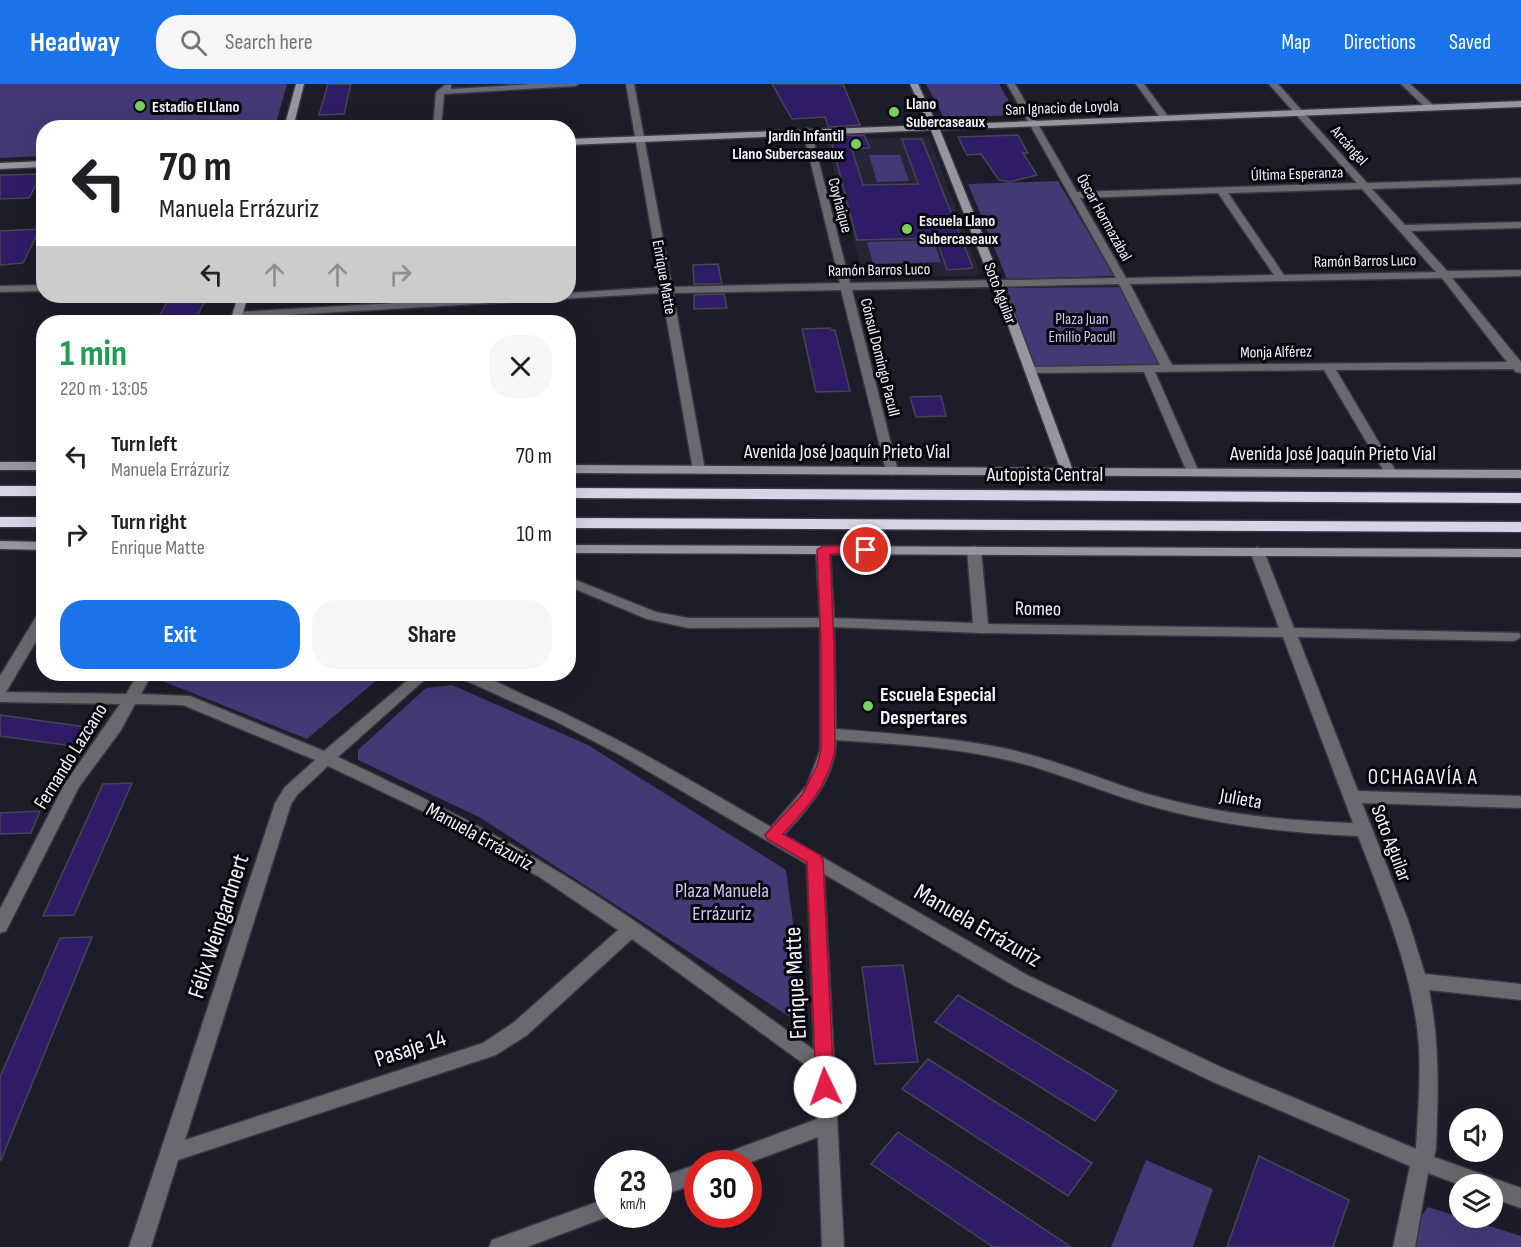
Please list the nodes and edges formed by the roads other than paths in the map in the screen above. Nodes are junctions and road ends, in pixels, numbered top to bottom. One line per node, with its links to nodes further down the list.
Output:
1 (300, 84): 16 (street)
2 (482, 84): 11 (street)
3 (575, 84): 10 (street)
4 (630, 84): 21 (street, Enrique Matte)
5 (914, 84): 19 (street, Soto Aguilar)
6 (1011, 84): 18 (street, Óscar Hormazábal)
7 (1140, 84): 15 (street)
8 (1273, 84): 14 (street, Arcángel)
9 (1405, 84): 13 (street)
10 (501, 86): 11 (street)
11 (443, 90): 17 (street)
12 (1521, 104): 13 (street, San Ignacio de Loyola)
13 (1431, 108): 14 (street, San Ignacio de Loyola)
14 (1299, 113): 15 (street, San Ignacio de Loyola); 26 (street, Arcángel)
15 (1165, 118): 18 (street, San Ignacio de Loyola)
16 (290, 120)
17 (438, 120)
18 (1033, 123): 19 (street, San Ignacio de Loyola); 28 (street, Óscar Hormazábal)
19 (935, 127): 20 (street, San Ignacio de Loyola); 35 (street, Soto Aguilar)
20 (807, 131): 21 (street, San Ignacio de Loyola); 36 (street, Coyhaique)
21 (640, 138): 22 (street, San Ignacio de Loyola); 39 (street, Enrique Matte)
22 (576, 142)
23 (36, 164): 24 (street)
24 (0, 166)
25 (1521, 181): 26 (street, Última Esperanza)
26 (1365, 186): 27 (street, Última Esperanza); 30 (street, Arcángel)
27 (1221, 190): 28 (street, Última Esperanza); 33 (street)
28 (1074, 195): 34 (street, Óscar Hormazábal)
29 (1521, 225): 30 (street)
30 (1403, 228): 32 (street, Arcángel)
31 (1521, 273): 32 (street, Ramón Barros Luco)
32 (1445, 275): 33 (street, Ramón Barros Luco); 44 (street, Arcángel)
33 (1281, 278): 34 (street, Ramón Barros Luco)
34 (1123, 281): 35 (street, Ramón Barros Luco); 46 (street, Óscar Hormazábal)
35 (997, 284): 36 (street, Ramón Barros Luco); 47 (street, Soto Aguilar)
36 (847, 287): 39 (street, Ramón Barros Luco); 52 (street, Cónsul Domingo Pacull)
37 (36, 288): 38 (street)
38 (0, 289)
39 (667, 290): 40 (street, Ramón Barros Luco); 51 (street, Enrique Matte)
40 (576, 294)
41 (394, 303): 42 (street, Ramón Barros Luco)
42 (276, 315)
43 (1328, 367): 44 (street, Monja Alférez); 46 (street, Monja Alférez); 55 (street)
44 (1519, 367)
45 (1148, 369): 46 (street, Monja Alférez); 47 (street, Monja Alférez); 54 (street)
46 (1168, 369)
47 (1031, 370): 53 (street, Soto Aguilar)
48 (0, 466): 49 (street)
49 (36, 466)
50 (576, 469): 51 (street, Avenida José Joaquín Prieto Vial)
51 (699, 470): 52 (street, Avenida José Joaquín Prieto Vial)
52 (892, 471): 53 (street, Avenida José Joaquín Prieto Vial)
53 (1067, 471): 54 (street, Avenida José Joaquín Prieto Vial)
54 (1193, 472): 55 (street, Avenida José Joaquín Prieto Vial)
55 (1391, 473): 56 (street, Avenida José Joaquín Prieto Vial)
56 (1521, 474)
57 (0, 491): 58 (highway)
58 (36, 491)
59 (576, 493): 60 (highway, Autopista Central)
60 (1521, 498)
61 (0, 522): 62 (highway)
62 (36, 522)
63 (576, 523): 64 (highway)
64 (1521, 527)
65 (0, 545): 66 (street)
66 (36, 546)
67 (576, 549): 68 (street)
68 (823, 550): 69 (street); 73 (street)
69 (974, 550): 70 (street); 75 (street)
70 (1257, 551): 71 (street); 76 (street, Soto Aguilar)
71 (1521, 553)
72 (576, 584): 73 (street, Romeo)
73 (827, 622): 75 (street, Romeo); 84 (street)
74 (36, 628): 81 (street)
75 (981, 628): 76 (street, Romeo)
76 (1289, 634): 77 (street, Romeo); 86 (street, Soto Aguilar)
77 (1514, 636)
78 (140, 681): 83 (street, Fernando Lazcano)
79 (416, 681): 85 (street, Félix Weingardnert)
80 (478, 681): 89 (street, Manuela Errázuriz)
81 (0, 689)
82 (0, 697): 83 (street, Manuela Errázuriz)
83 (130, 700): 85 (street, Manuela Errázuriz); 91 (street, Fernando Lazcano)
84 (829, 734): 88 (street, Julieta); 89 (street)
85 (326, 759): 92 (street, Manuela Errázuriz); 98 (street, Félix Weingardnert)
86 (1352, 797): 87 (street); 88 (street, Soto Aguilar)
87 (1521, 802)
88 (1365, 830): 93 (street, Soto Aguilar)
89 (773, 835): 90 (street, Manuela Errázuriz)
90 (815, 860): 95 (street, Enrique Matte); 99 (street, Manuela Errázuriz)
91 (0, 926)
92 (631, 929): 95 (street, Manuela Errázuriz); 98 (street, Pasaje 14)
93 (1418, 981): 94 (street); 99 (street, Soto Aguilar)
94 (1521, 993)
95 (824, 1068): 96 (street, Enrique Matte)
96 (827, 1124): 97 (street); 106 (street, Enrique Matte)
97 (759, 1150)
98 (170, 1155): 104 (street, Félix Weingardnert)
99 (1421, 1161): 100 (street, Manuela Errázuriz); 107 (street, Soto Aguilar)
100 (1456, 1174)
101 (1503, 1192): 102 (street)
102 (1521, 1198)
103 (594, 1212): 105 (street)
104 (140, 1247)
105 (500, 1247)
106 (833, 1247)
107 (1404, 1247)

